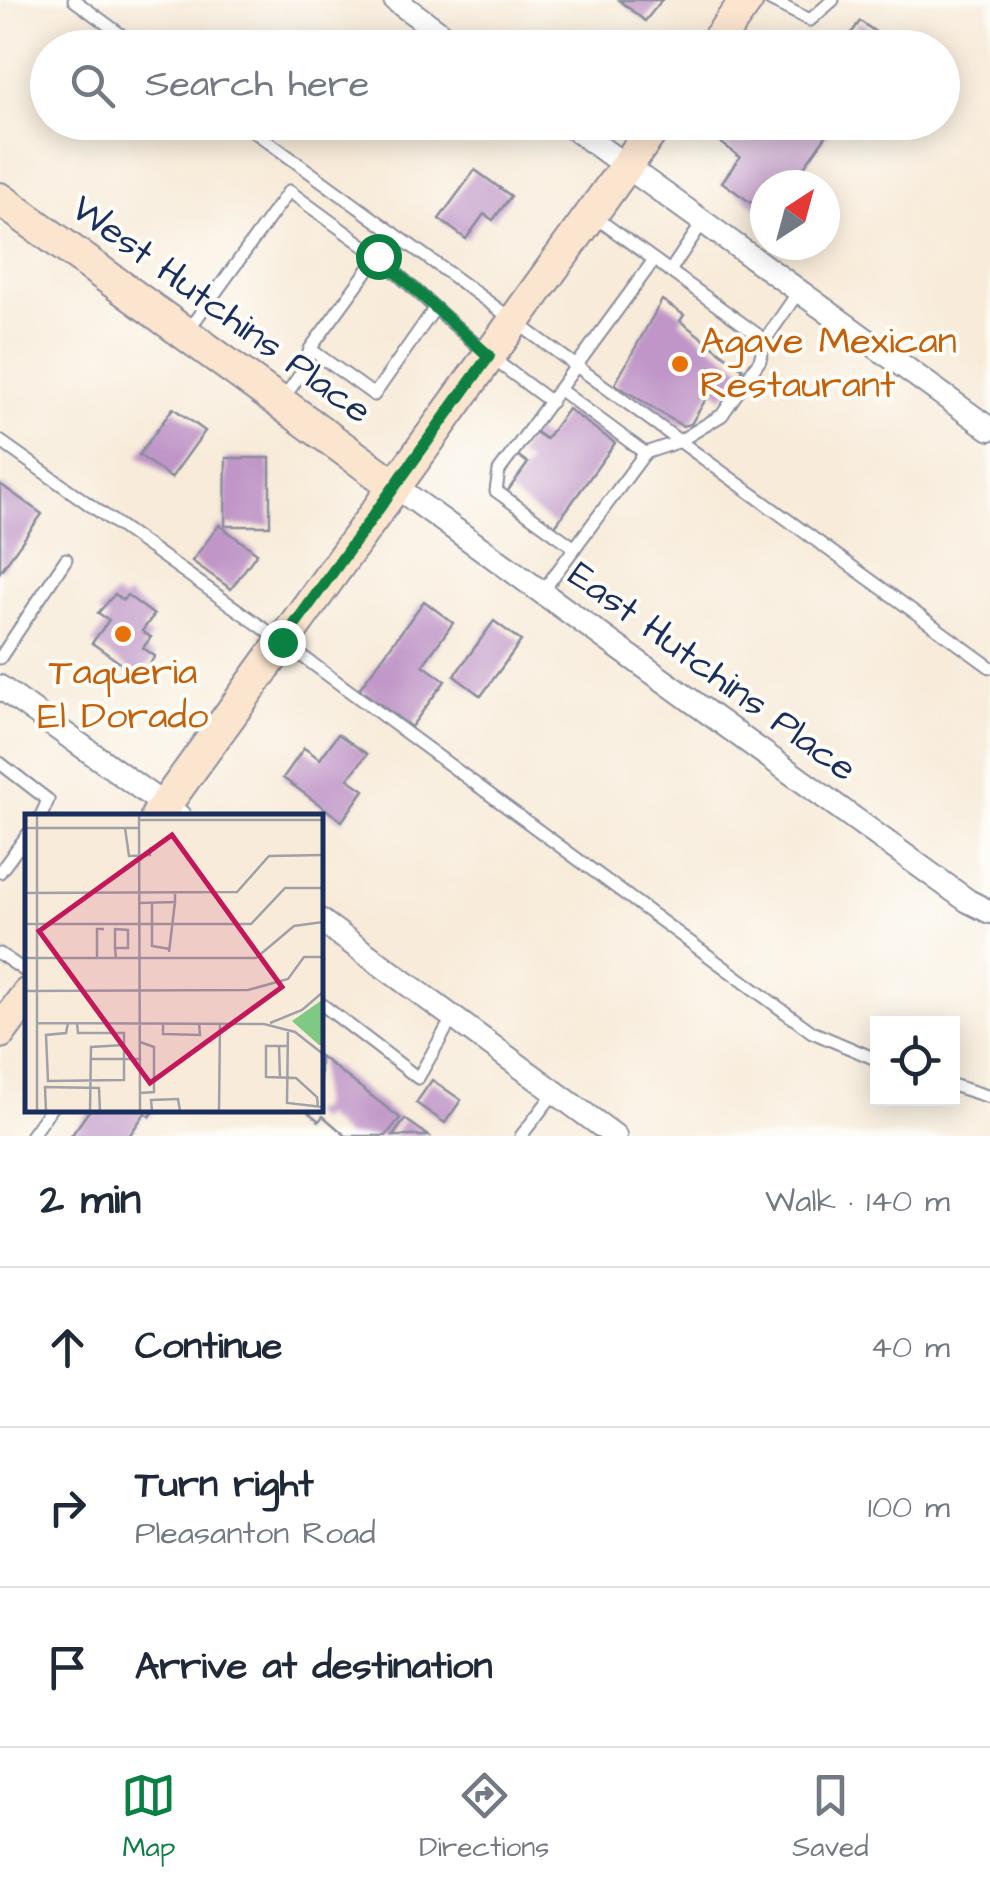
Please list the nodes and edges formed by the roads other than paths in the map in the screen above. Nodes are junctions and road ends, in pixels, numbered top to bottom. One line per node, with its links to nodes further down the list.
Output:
1 (74, 0): 6 (lane)
2 (395, 0): 7 (street)
3 (746, 0): 8 (main road)
4 (770, 0): 5 (lane)
5 (833, 0)
6 (115, 30)
7 (436, 30)
8 (725, 30)
9 (265, 140): 21 (lane)
10 (589, 140): 12 (street)
11 (645, 140): 12 (main road)
12 (626, 167): 14 (main road); 15 (street)
13 (0, 199): 22 (main road, West Hutchins Place)
14 (591, 215): 17 (lane); 21 (main road)
15 (703, 222): 18 (lane); 19 (street)
16 (378, 256): 20 (lane); 22 (lane); 24 (lane)
17 (654, 260): 18 (lane); 26 (lane)
18 (670, 271): 23 (lane)
19 (799, 291): 23 (lane); 30 (street)
20 (435, 308): 24 (lane); 25 (lane)
21 (513, 323): 25 (main road); 26 (lane)
22 (186, 334): 28 (main road, West Hutchins Place)
23 (765, 340): 32 (lane)
24 (310, 349): 28 (lane)
25 (489, 356): 29 (lane); 34 (main road)
26 (577, 369): 27 (lane); 32 (lane)
27 (560, 390): 29 (lane); 33 (lane)
28 (281, 402): 34 (main road, West Hutchins Place)
29 (552, 402): 35 (lane)
30 (990, 429)
31 (0, 441): 38 (lane)
32 (678, 442): 33 (lane); 40 (lane)
33 (646, 453): 35 (lane)
34 (395, 486): 37 (street, East Hutchins Place); 38 (main road)
35 (575, 548): 37 (lane)
36 (66, 559): 39 (lane)
37 (542, 592): 49 (street, East Hutchins Place)
38 (282, 642): 43 (main road); 57 (lane)
39 (0, 658)
40 (990, 667)
41 (4, 697): 43 (street)
42 (0, 763): 44 (lane)
43 (167, 812)
44 (42, 814)
45 (25, 838): 47 (lane)
46 (0, 847): 47 (lane)
47 (12, 856): 48 (lane)
48 (0, 872)
49 (990, 912)
50 (322, 921): 55 (street)
51 (0, 954): 52 (lane)
52 (25, 971)
53 (25, 998): 56 (main road)
54 (322, 1005): 55 (lane)
55 (453, 1017): 59 (street)
56 (0, 1032)
57 (870, 1057)
58 (960, 1088): 60 (lane)
59 (556, 1092): 63 (lane); 64 (street)
60 (990, 1097)
61 (49, 1111): 62 (lane)
62 (31, 1136)
63 (522, 1136)
64 (615, 1136)

